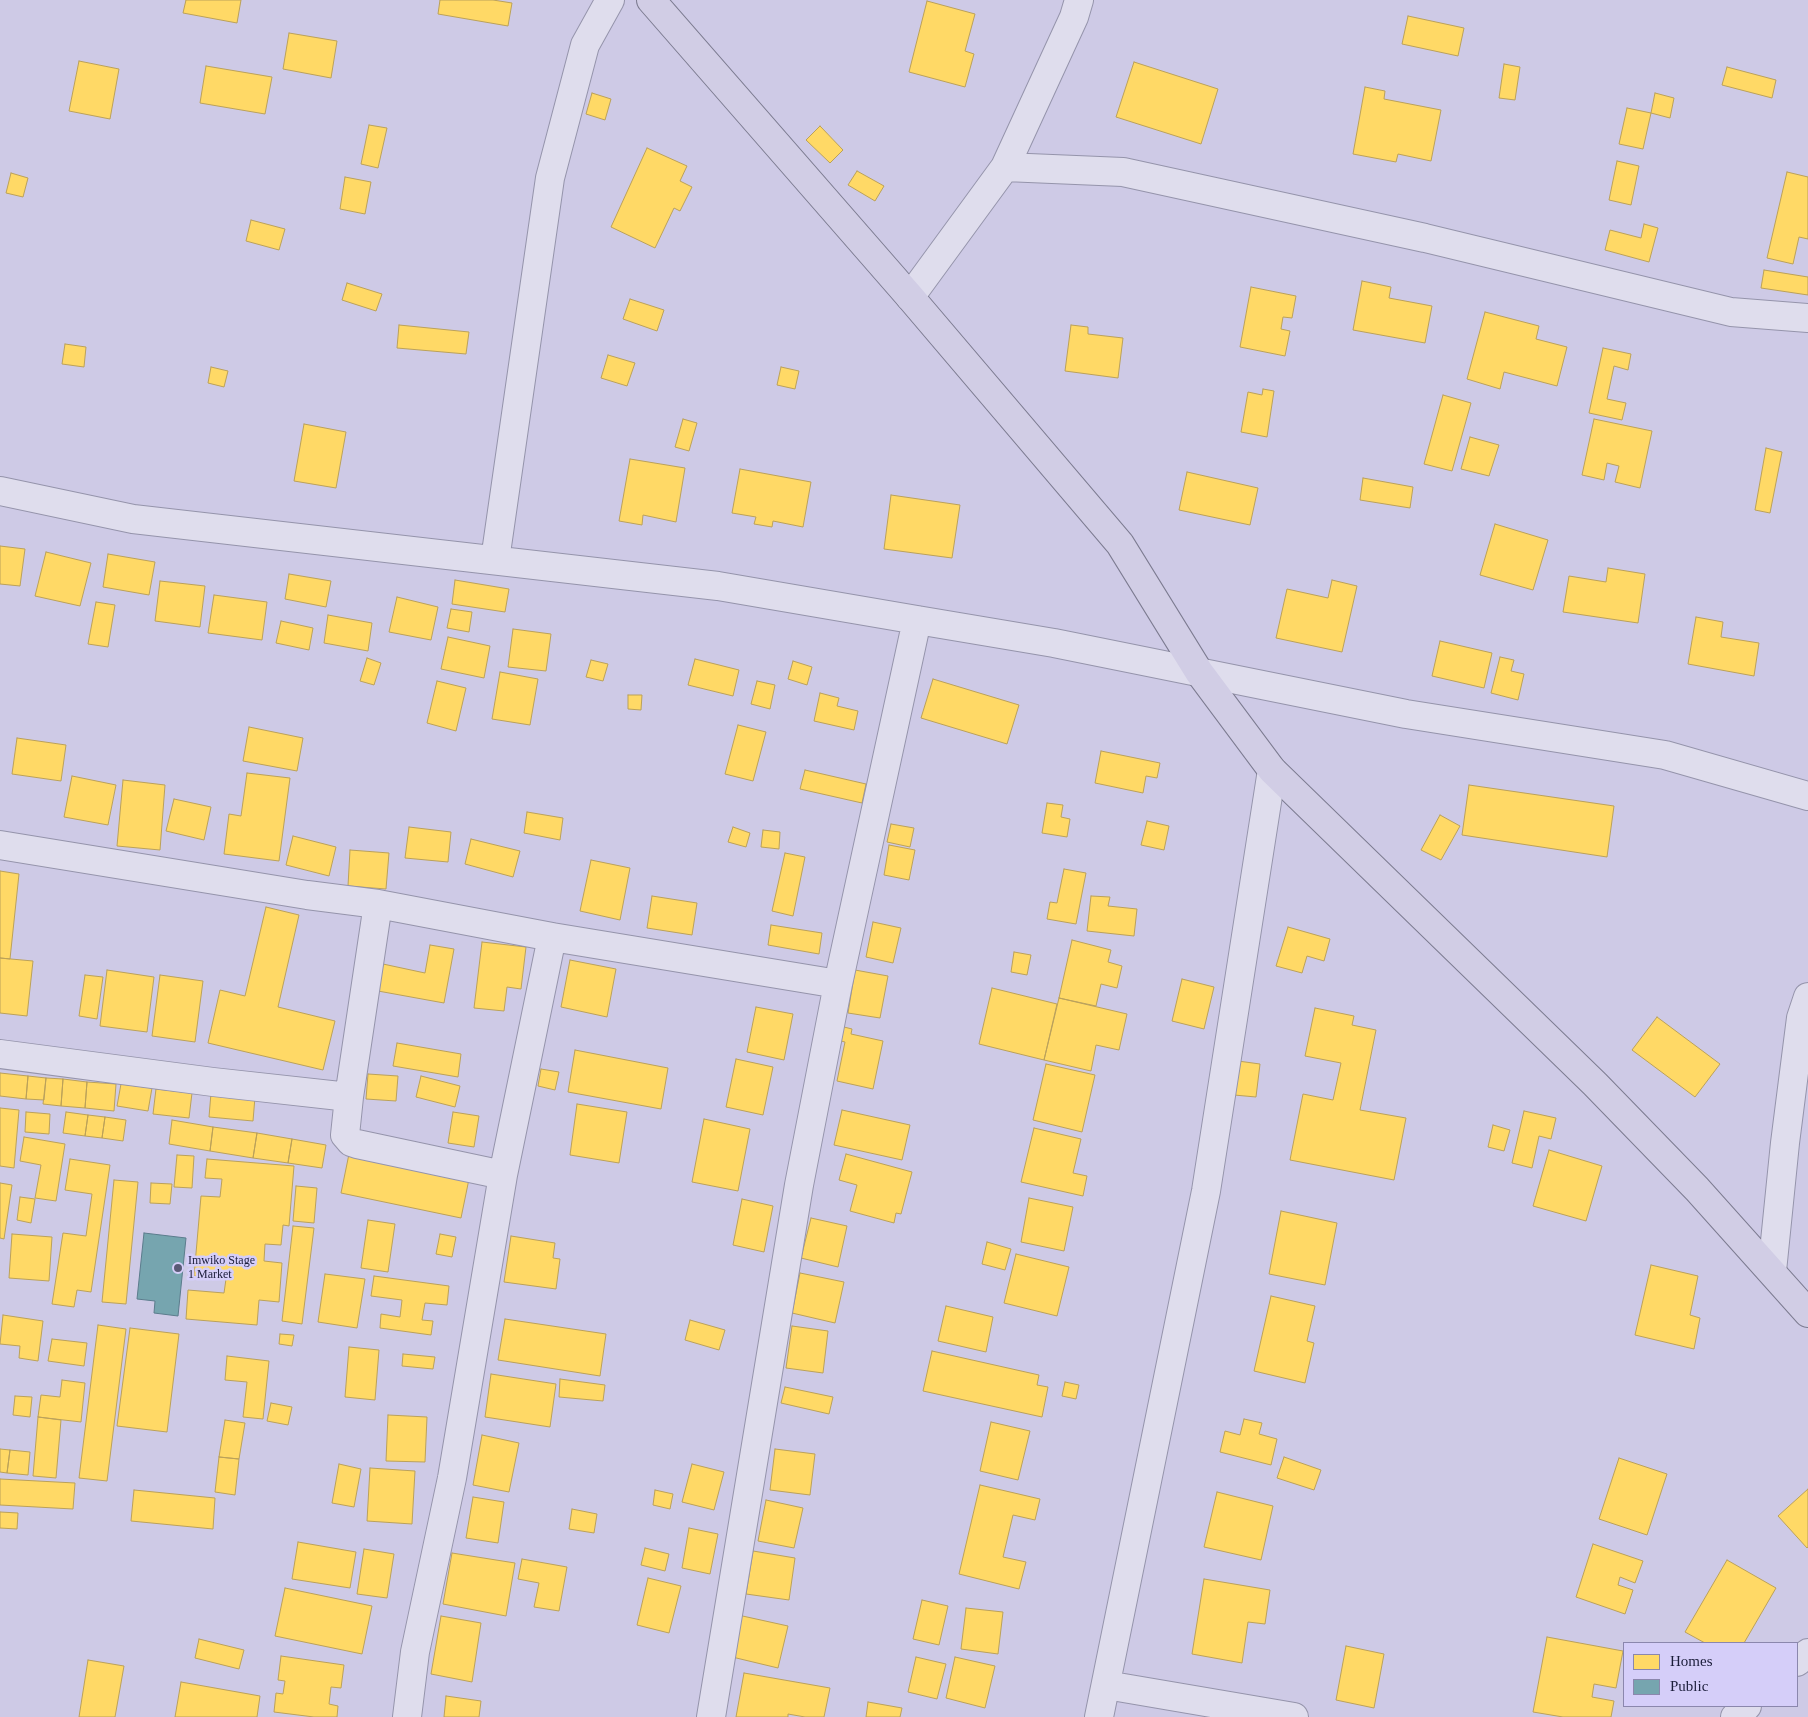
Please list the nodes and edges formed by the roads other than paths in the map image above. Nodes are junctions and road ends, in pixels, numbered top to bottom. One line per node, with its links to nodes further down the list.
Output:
1 (610, 0): 8 (street)
2 (651, 0): 5 (main road)
3 (1079, 0): 4 (street)
4 (1005, 167): 5 (street); 6 (street)
5 (910, 297): 10 (main road)
6 (1808, 318)
7 (0, 491): 8 (street)
8 (495, 560): 9 (street)
9 (917, 620): 10 (street); 16 (street)
10 (1199, 672): 11 (main road); 12 (street)
11 (1272, 770): 21 (main road); 25 (street)
12 (1808, 796)
13 (0, 845): 14 (street)
14 (378, 904): 15 (street); 19 (street)
15 (552, 936): 16 (street); 20 (street)
16 (838, 984): 28 (street)
17 (1808, 997): 21 (street)
18 (0, 1054): 19 (street)
19 (349, 1097): 20 (street)
20 (503, 1175): 27 (street)
21 (1772, 1271): 22 (main road)
22 (1808, 1313)
23 (1808, 1652): 24 (street)
24 (1798, 1661)
25 (1106, 1685): 29 (street); 30 (street)
26 (1746, 1707): 31 (street)
27 (407, 1717)
28 (711, 1717)
29 (1099, 1717)
30 (1294, 1717)
31 (1734, 1717)

